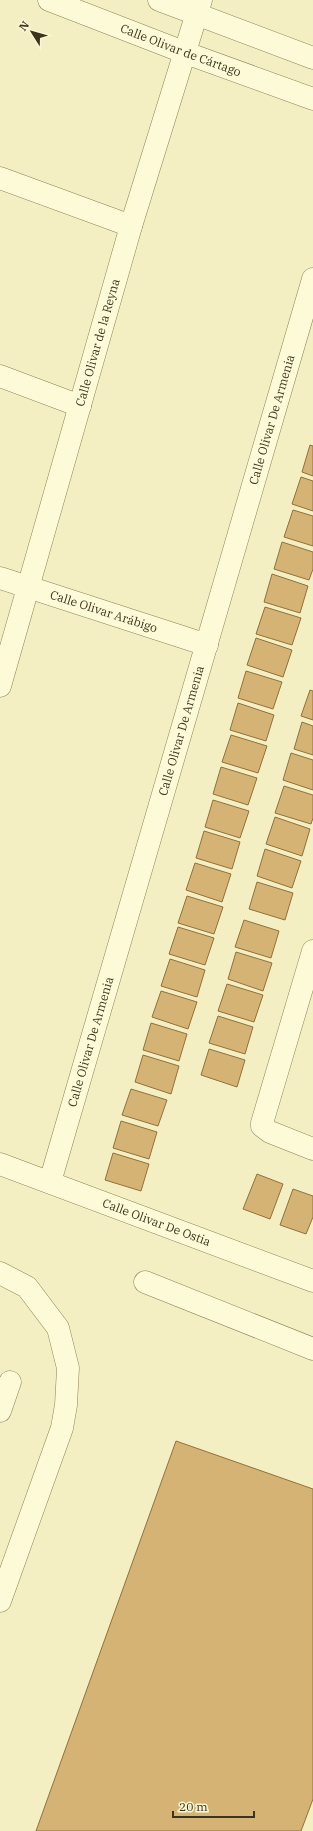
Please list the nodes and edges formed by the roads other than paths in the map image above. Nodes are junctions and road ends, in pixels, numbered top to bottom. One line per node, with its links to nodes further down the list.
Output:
1 (49, 0): 4 (street, Calle Olivar de Cártago)
2 (159, 0): 3 (street)
3 (199, 8): 4 (street, Calle Olivar de la Reyna); 5 (street)
4 (186, 53): 6 (street, Calle Olivar de Cártago); 8 (street, Calle Olivar de la Reyna)
5 (313, 58)
6 (313, 99)
7 (0, 178): 8 (street)
8 (131, 226): 11 (street, Calle Olivar de la Reyna)
9 (313, 279): 14 (street, Calle Olivar De Armenia)
10 (0, 376): 11 (street)
11 (80, 406): 13 (street, Calle Olivar de la Reyna)
12 (0, 578): 13 (street, Calle Olivar Arábigo)
13 (29, 589): 14 (street, Calle Olivar Arábigo); 15 (street, Calle Olivar de la Reyna)
14 (207, 645): 19 (street, Calle Olivar De Armenia)
15 (0, 686)
16 (313, 951): 17 (street)
17 (313, 1149)
18 (0, 1164): 19 (street, Calle Olivar De Ostia)
19 (50, 1182): 21 (street, Calle Olivar De Ostia)
20 (0, 1273): 26 (street)
21 (313, 1281)
22 (145, 1282): 23 (street)
23 (313, 1349)
24 (10, 1382): 25 (street)
25 (0, 1411)
26 (0, 1601)

